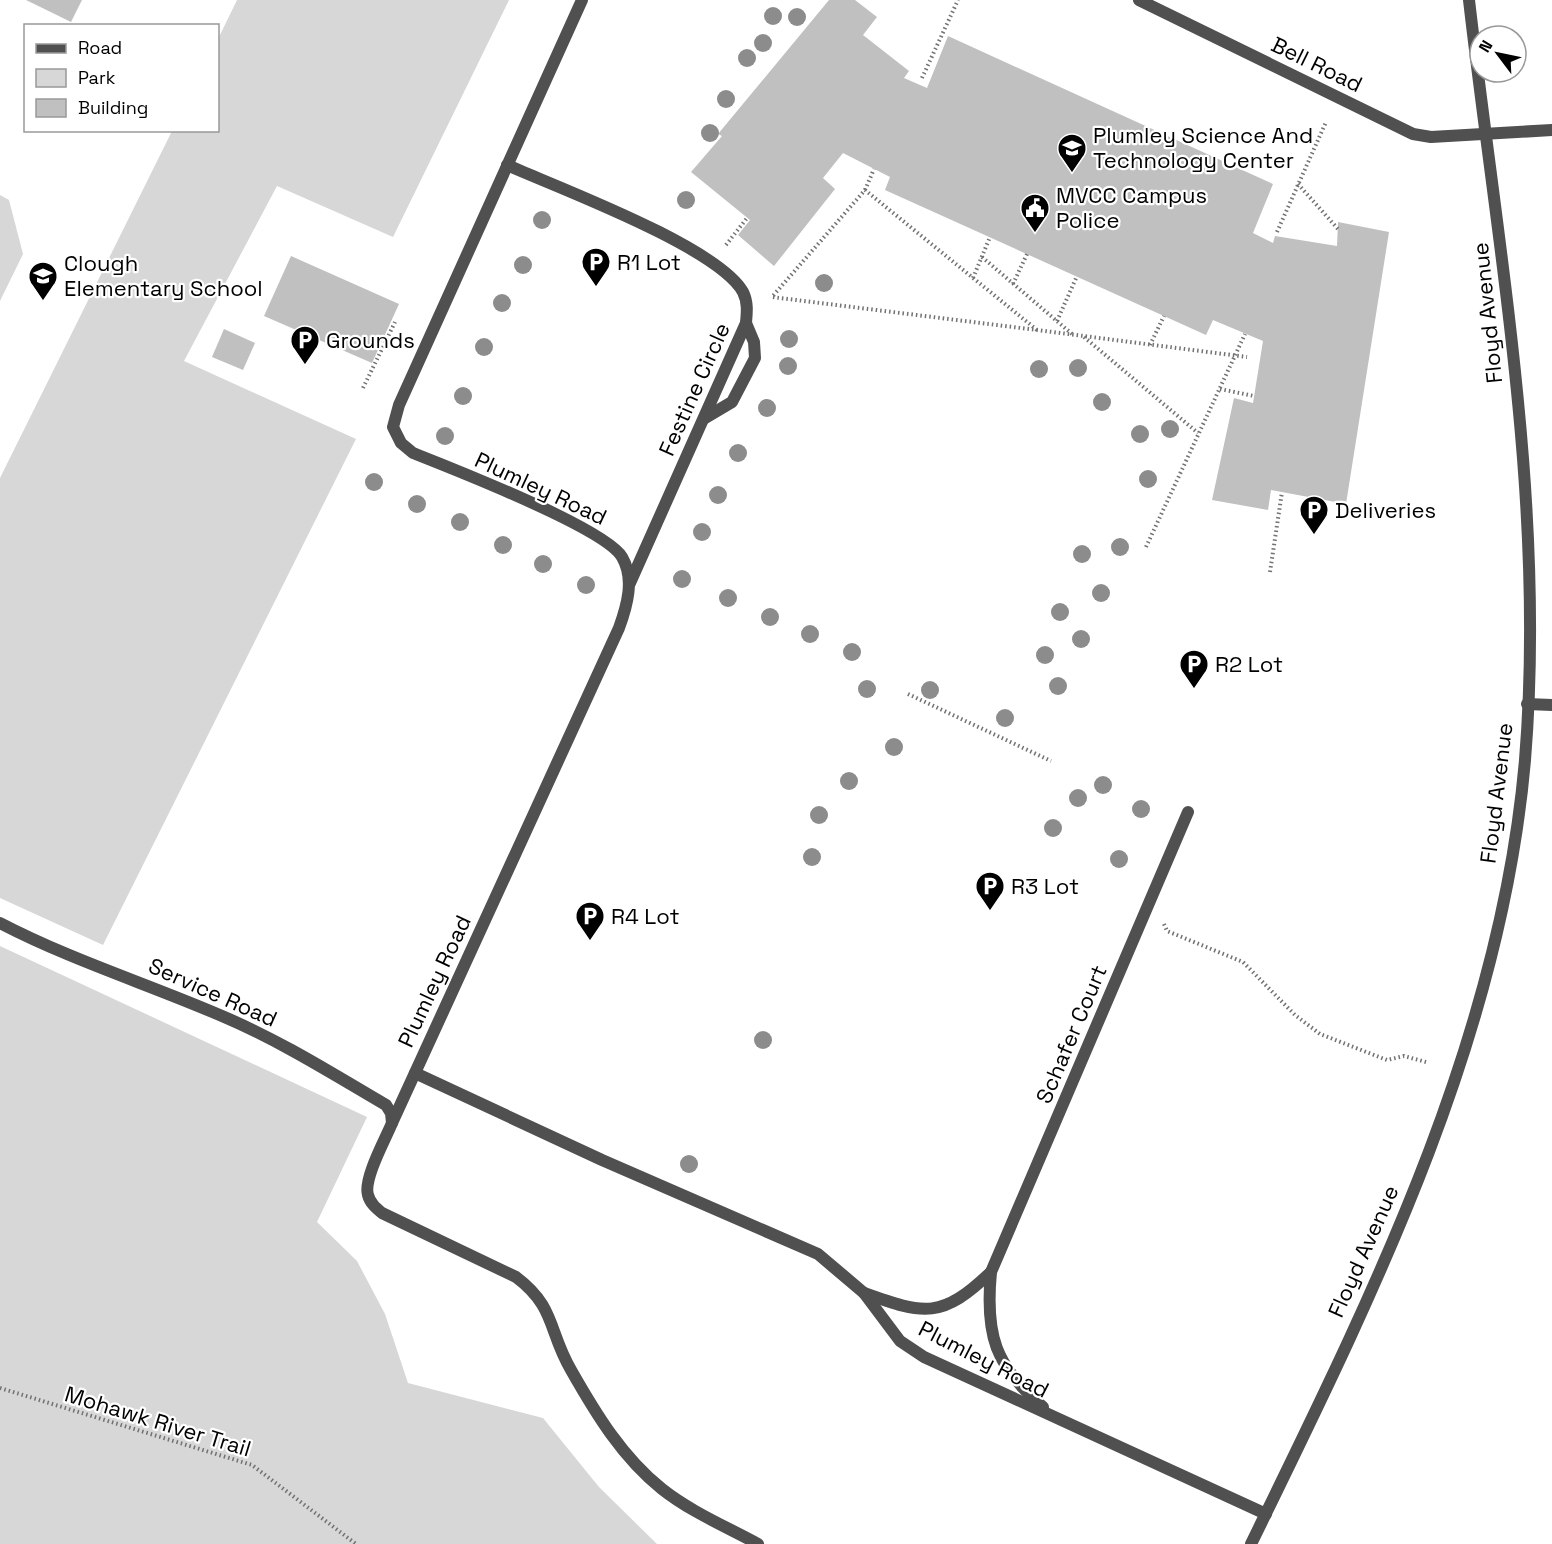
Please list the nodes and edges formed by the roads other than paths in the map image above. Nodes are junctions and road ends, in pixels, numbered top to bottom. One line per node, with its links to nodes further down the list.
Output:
1 (582, 0): 6 (street, Plumley Road)
2 (1139, 0): 5 (street, Bell Road)
3 (1469, 0): 5 (street, Floyd Avenue)
4 (1552, 129): 5 (street, Bell Road)
5 (1484, 134): 10 (street, Floyd Avenue)
6 (507, 165): 7 (street, Festine Circle); 9 (street, Plumley Road)
7 (746, 323): 8 (street, Festine Circle); 8 (street)
8 (705, 418): 9 (street, Festine Circle)
9 (629, 584): 14 (street, Plumley Road)
10 (1527, 704): 11 (street); 19 (street, Floyd Avenue)
11 (1552, 705)
12 (1188, 812): 16 (street, Schafer Court)
13 (0, 923): 15 (street, Service Road)
14 (415, 1073): 15 (street, Plumley Road); 17 (street, Plumley Road)
15 (392, 1123): 20 (street, Plumley Road)
16 (991, 1272): 17 (street, Schafer Court); 18 (street, Schafer Court)
17 (864, 1293): 18 (street, Plumley Road)
18 (1055, 1418): 19 (street, Plumley Road)
19 (1266, 1514): 21 (street, Floyd Avenue)
20 (758, 1544)
21 (1251, 1544)

